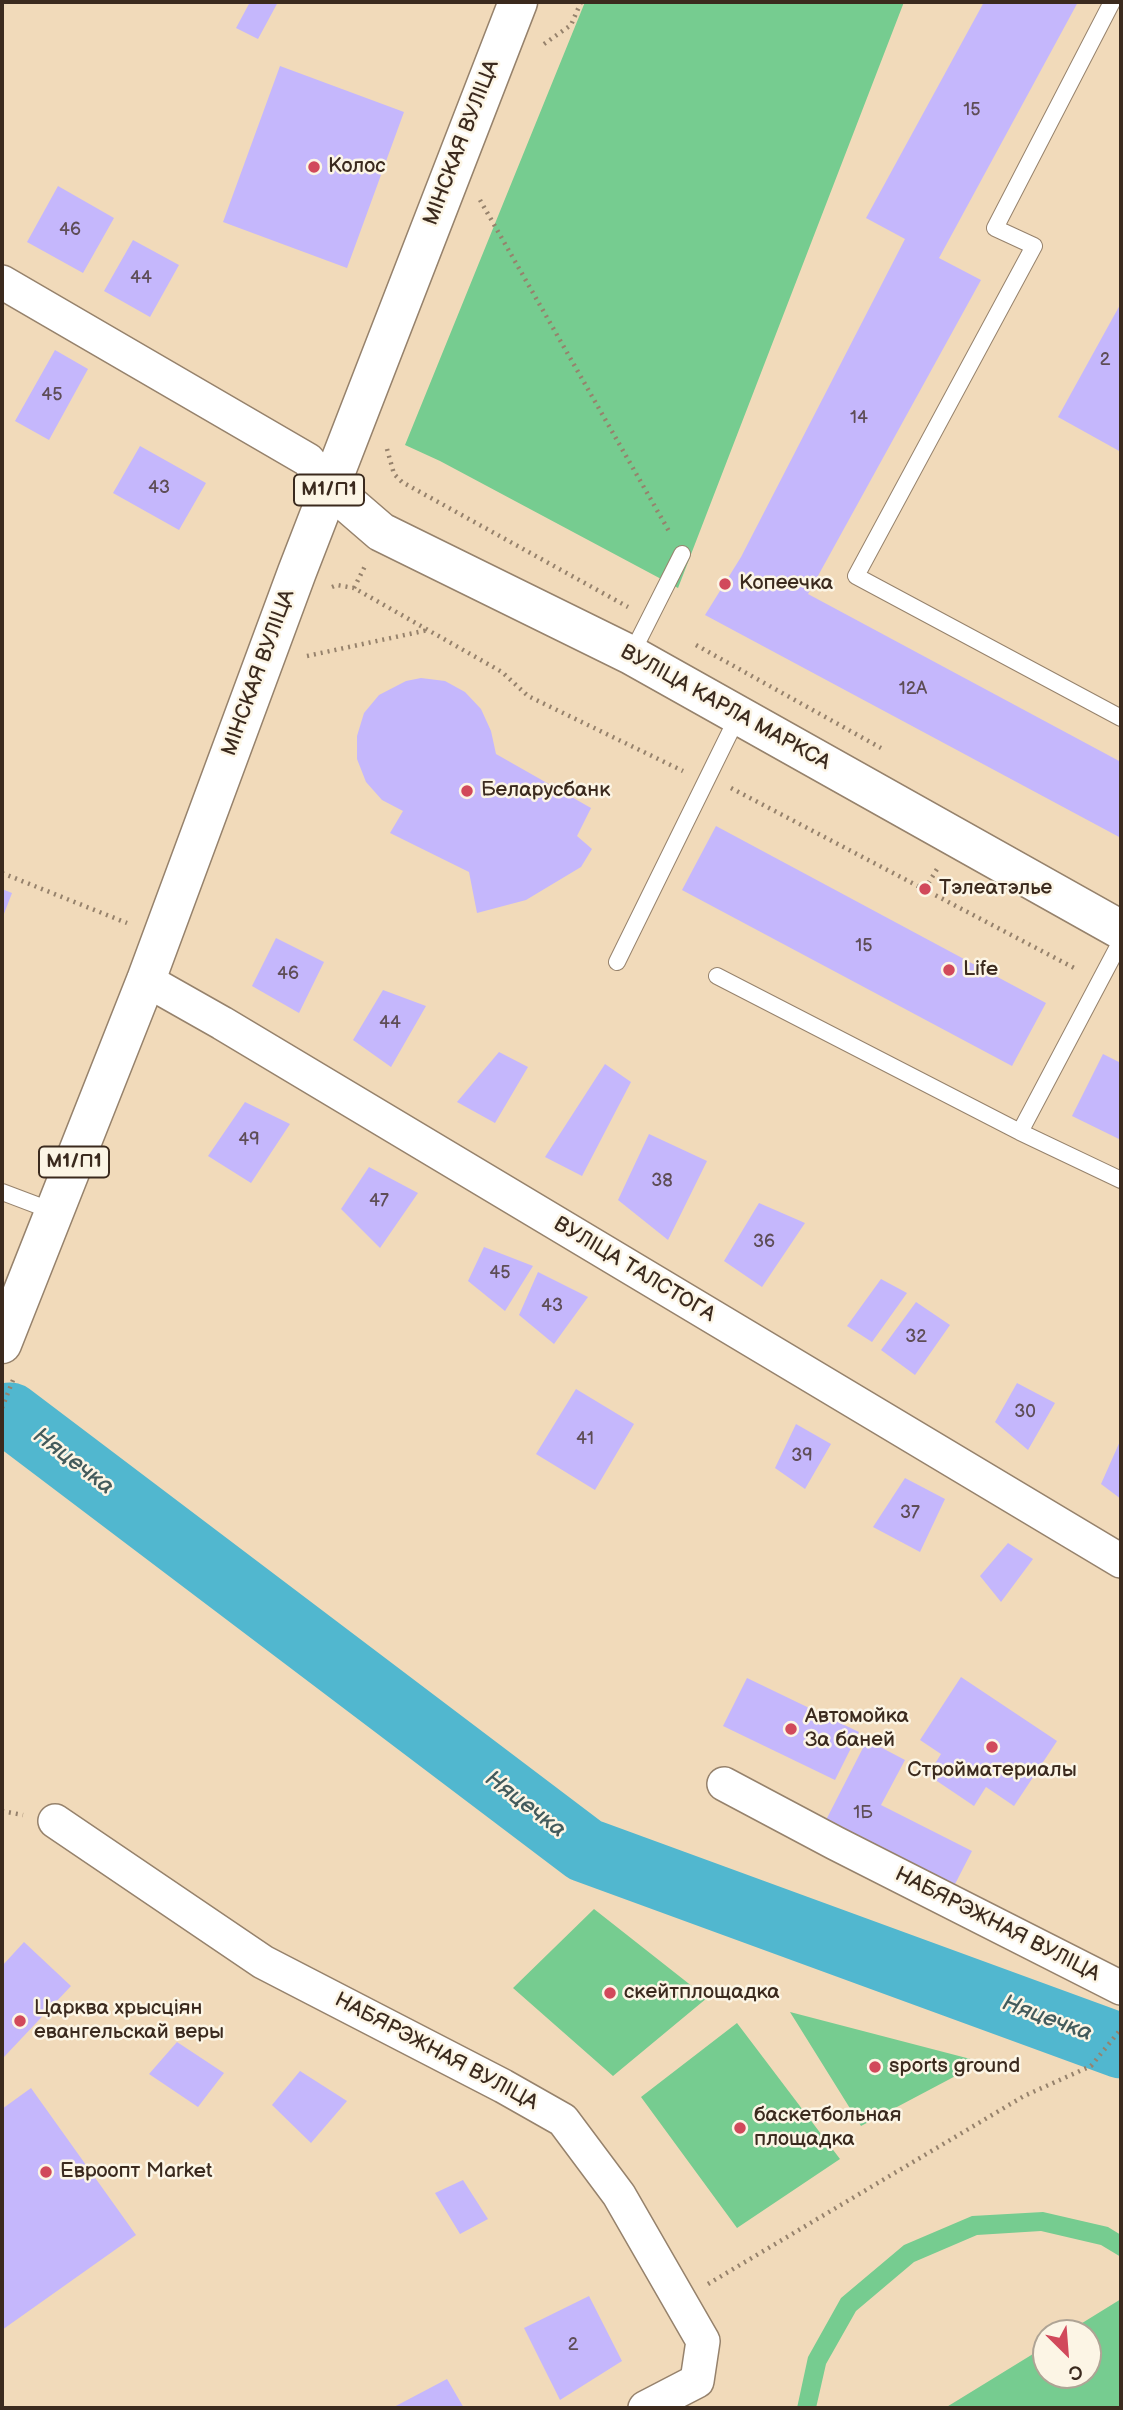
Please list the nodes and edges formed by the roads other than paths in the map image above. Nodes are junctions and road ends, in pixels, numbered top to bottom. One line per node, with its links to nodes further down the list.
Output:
1 (518, 2): 4 (main road, МІНСКАЯ ВУЛІЦА / М1/П1)
2 (1112, 2): 8 (lane)
3 (2, 282): 4 (street)
4 (330, 488): 6 (main road, ВУЛІЦА КАРЛА МАРКСА); 13 (main road, МІНСКАЯ ВУЛІЦА / М1/П1)
5 (682, 554): 6 (lane)
6 (631, 655): 7 (main road, ВУЛІЦА КАРЛА МАРКСА)
7 (738, 716): 9 (main road, ВУЛІЦА КАРЛА МАРКСА); 11 (lane)
8 (1121, 718)
9 (1121, 930)
10 (1121, 941): 14 (lane)
11 (617, 962)
12 (717, 976): 14 (lane)
13 (146, 980): 17 (main road, МІНСКАЯ ВУЛІЦА / М1/П1); 19 (street, ВУЛІЦА ТАЛСТОГА)
14 (1020, 1132): 15 (lane)
15 (1121, 1180)
16 (2, 1192): 17 (lane)
17 (55, 1212): 18 (main road, МІНСКАЯ ВУЛІЦА / М1/П1)
18 (2, 1344)
19 (1121, 1561)
20 (724, 1784): 22 (street, НАБЯРЭЖНАЯ ВУЛІЦА)
21 (55, 1821): 23 (street, НАБЯРЭЖНАЯ ВУЛІЦА)
22 (1121, 1988)
23 (645, 2408)

